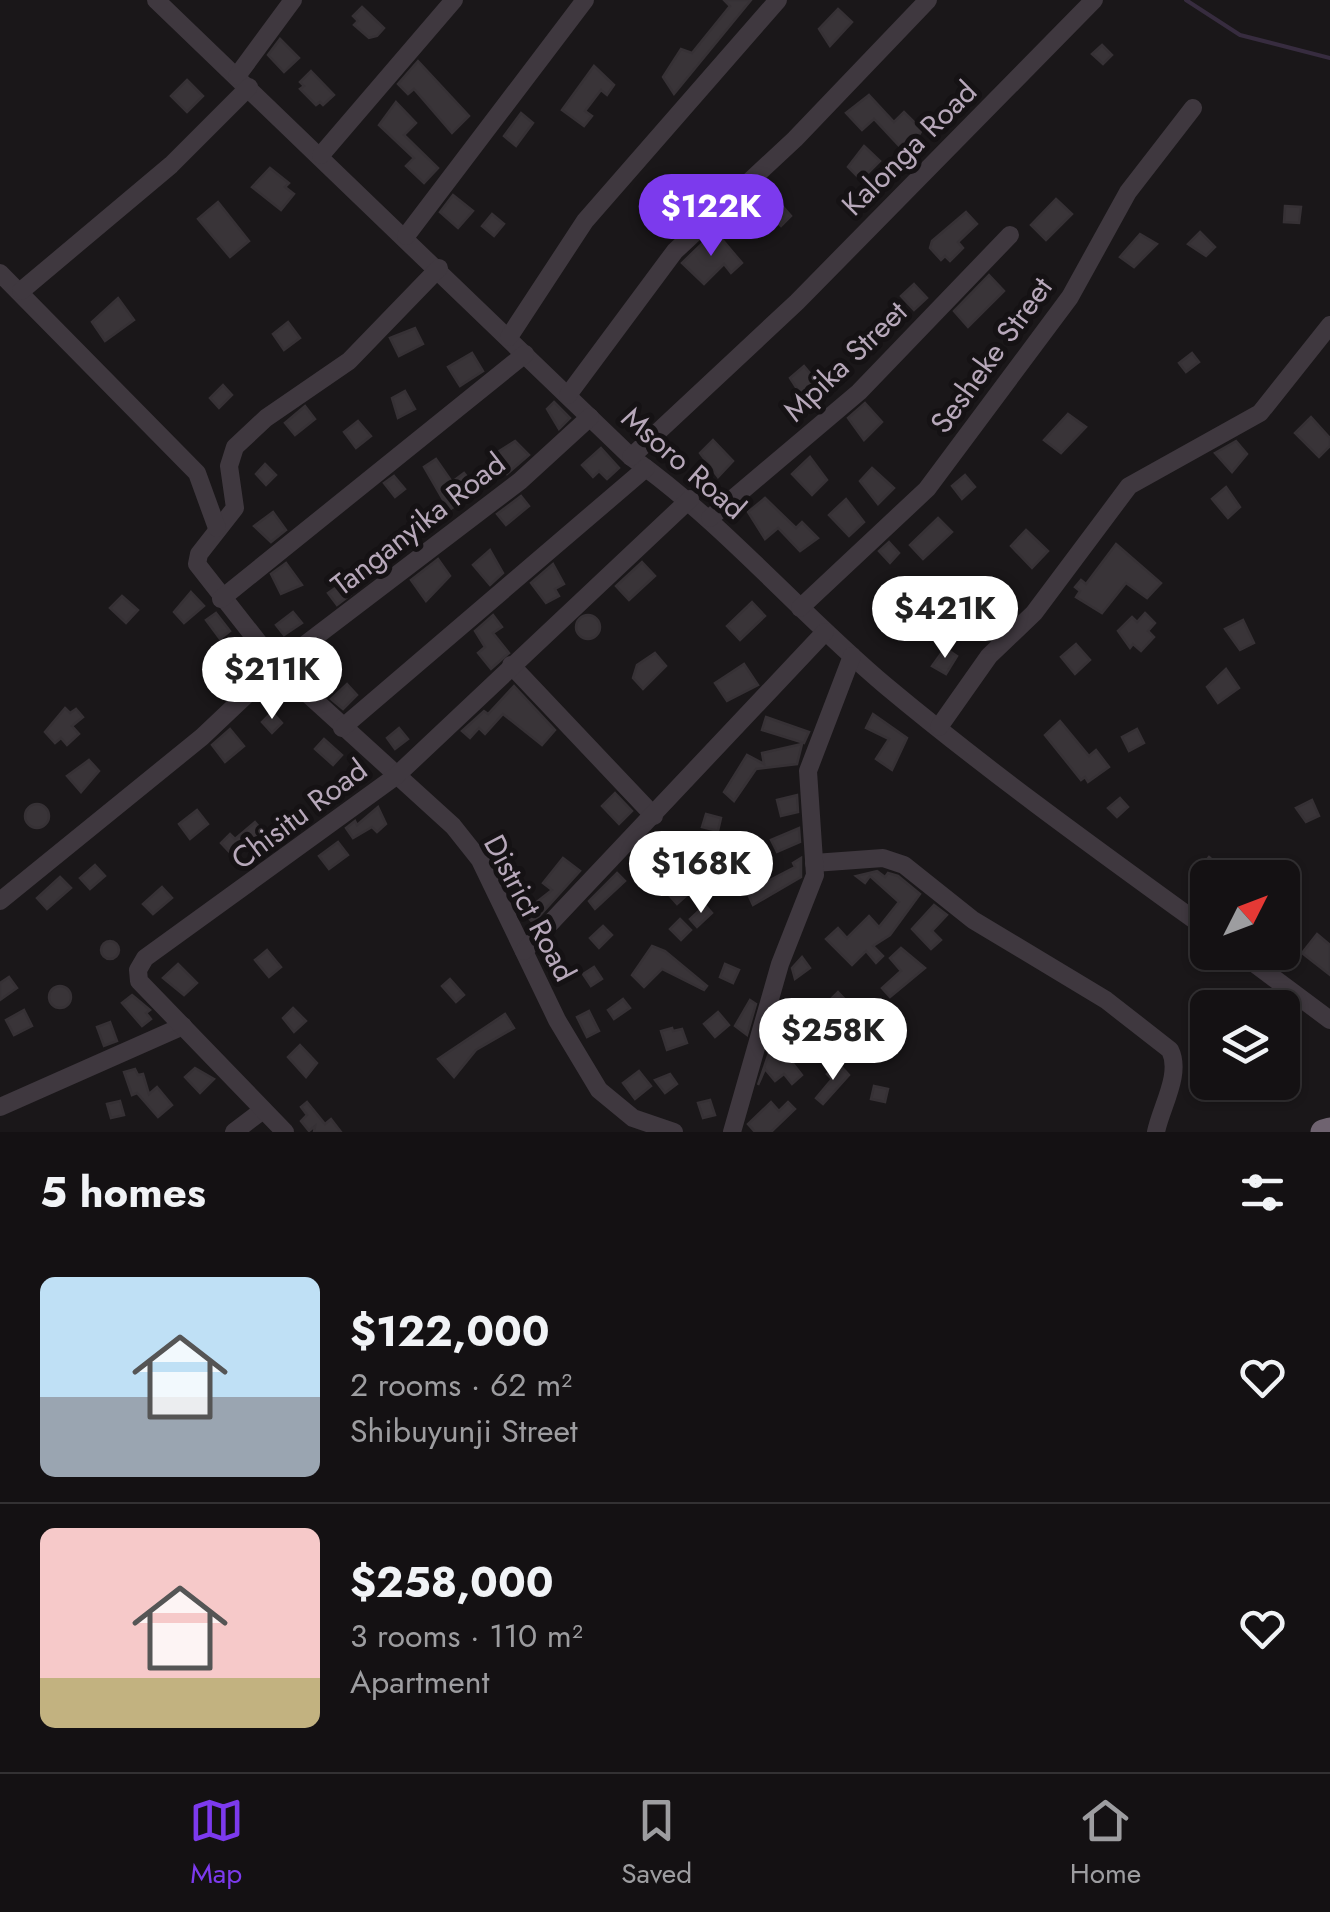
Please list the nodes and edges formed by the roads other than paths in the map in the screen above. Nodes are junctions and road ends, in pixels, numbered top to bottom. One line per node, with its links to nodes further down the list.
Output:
1 (156, 0): 8 (street, Msoro Road)
2 (293, 0): 8 (street)
3 (454, 0): 10 (street)
4 (585, 0): 12 (street)
5 (778, 0): 17 (street)
6 (928, 0): 19 (street)
7 (1094, 0): 21 (street, Kalonga Road)
8 (243, 82): 10 (street, Msoro Road); 15 (street)
9 (1194, 108): 26 (street, Sesheke Street)
10 (321, 155): 12 (street, Msoro Road)
11 (1010, 235): 23 (street, Mpika Street)
12 (406, 236): 13 (street, Msoro Road)
13 (439, 268): 17 (street, Msoro Road); 24 (street)
14 (0, 272): 15 (street)
15 (21, 291): 24 (street)
16 (1330, 325): 31 (street)
17 (509, 337): 18 (street, Msoro Road)
18 (525, 354): 19 (street, Msoro Road); 25 (street)
19 (568, 395): 20 (street, Msoro Road)
20 (590, 417): 21 (street, Msoro Road); 30 (street, Tanganyika Road)
21 (639, 463): 22 (street, Msoro Road); 32 (street, Kalonga Road)
22 (690, 499): 23 (street, Msoro Road); 29 (street, Chisitu Road)
23 (710, 518): 26 (street, Msoro Road)
24 (217, 528): 25 (street, District Road)
25 (221, 599): 30 (street, District Road)
26 (800, 608): 27 (street, Msoro Road)
27 (824, 632): 28 (street, Msoro Road); 34 (street)
28 (852, 656): 31 (street, Msoro Road); 35 (street)
29 (511, 665): 33 (street, Chisitu Road); 34 (street)
30 (278, 666): 32 (street, District Road); 36 (street, Tanganyika Road)
31 (939, 727): 37 (street, Msoro Road)
32 (342, 728): 33 (street, District Road)
33 (396, 776): 38 (street, District Road); 41 (street, Chisitu Road)
34 (654, 816): 38 (street)
35 (814, 862): 47 (street); 48 (street)
36 (0, 901)
37 (1190, 916)
38 (524, 950): 46 (street, District Road)
39 (1263, 970): 40 (street)
40 (1330, 1020)
41 (183, 1026): 42 (street); 43 (street, Chisitu Road)
42 (0, 1108)
43 (263, 1110): 44 (street); 45 (street, Chisitu Road)
44 (234, 1132)
45 (285, 1132)
46 (674, 1132)
47 (732, 1132)
48 (1156, 1132)

